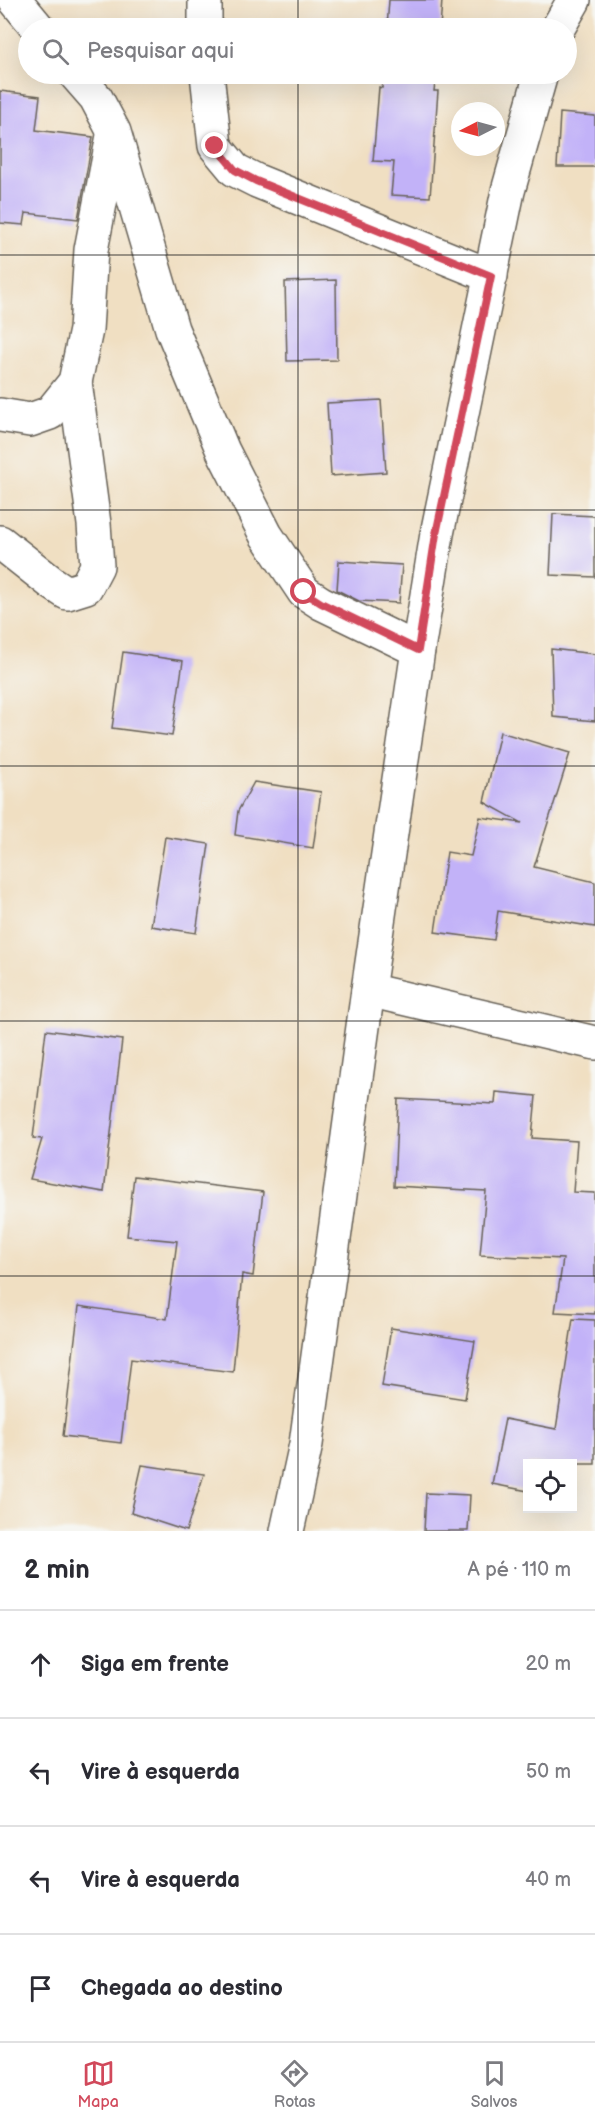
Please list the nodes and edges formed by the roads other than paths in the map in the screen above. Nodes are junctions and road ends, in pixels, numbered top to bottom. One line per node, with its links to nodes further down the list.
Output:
1 (205, 0): 3 (street)
2 (573, 0): 4 (street)
3 (205, 18)
4 (563, 18)
5 (84, 84): 8 (street)
6 (208, 84): 9 (street)
7 (538, 84): 9 (street)
8 (114, 132): 10 (street); 13 (street)
9 (491, 276): 13 (street)
10 (75, 382): 11 (street); 12 (street)
11 (0, 416)
12 (0, 542)
13 (418, 650): 14 (street)
14 (368, 990): 15 (street); 16 (street)
15 (595, 1042)
16 (286, 1531)

